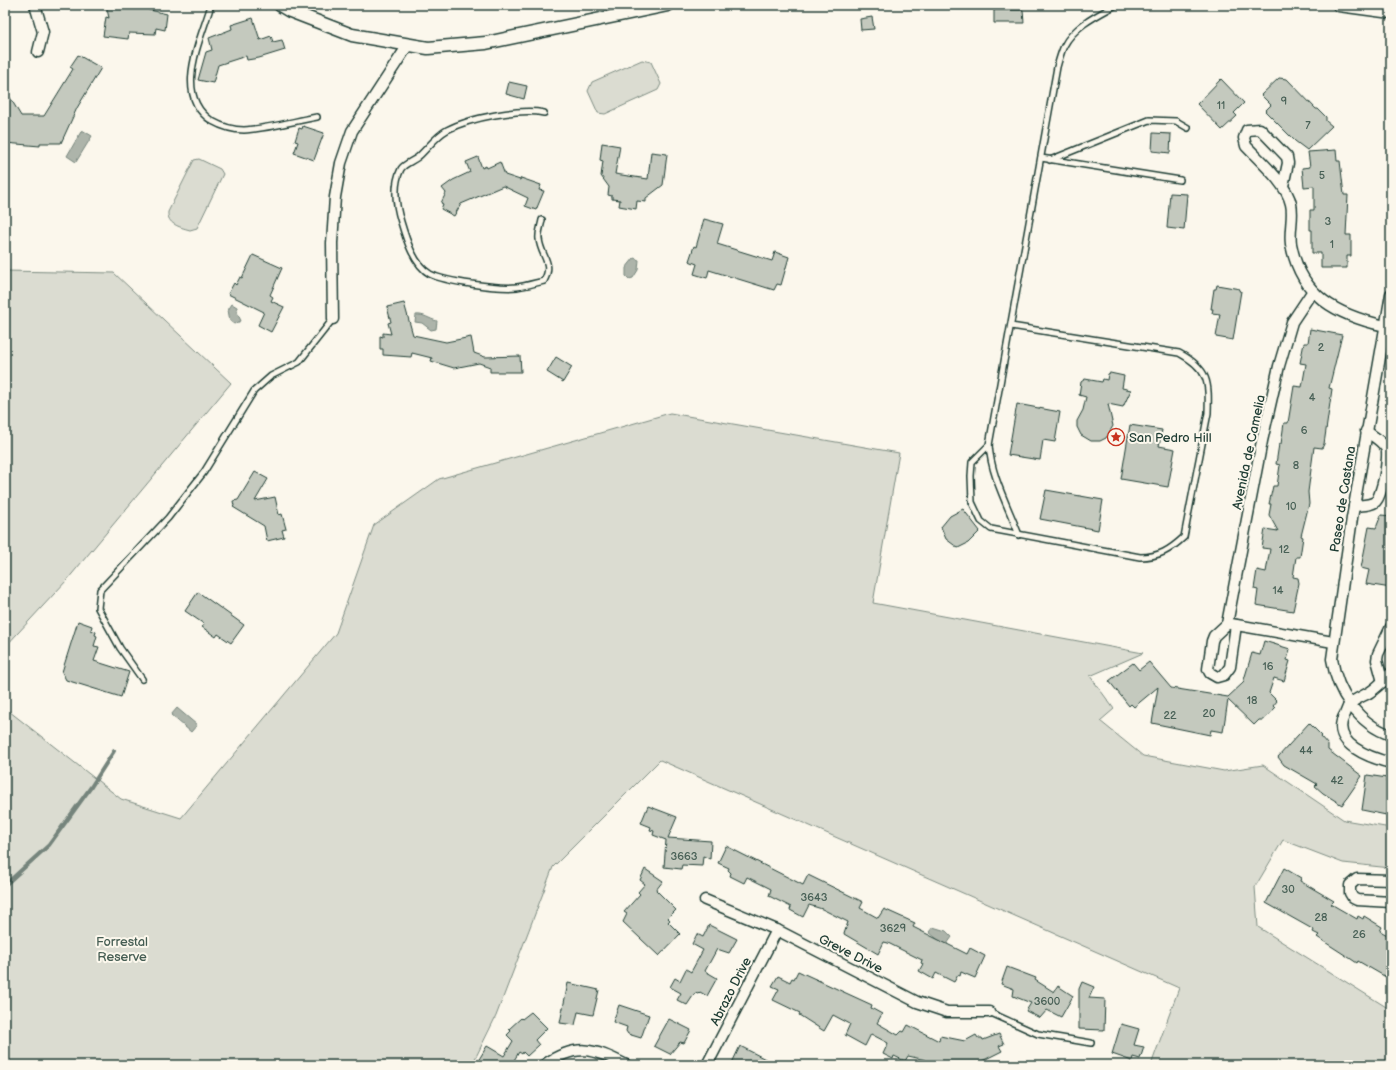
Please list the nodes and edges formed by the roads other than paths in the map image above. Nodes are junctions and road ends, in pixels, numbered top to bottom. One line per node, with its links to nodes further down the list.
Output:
1 (35, 5): 9 (street)
2 (211, 5): 11 (lane)
3 (280, 5): 8 (street)
4 (668, 5): 8 (street)
5 (1116, 5): 13 (lane)
6 (1339, 5): 7 (street)
7 (1391, 12)
8 (408, 45): 20 (street)
9 (38, 52)
10 (544, 113): 17 (lane)
11 (317, 117)
12 (1188, 128): 14 (lane)
13 (1041, 158): 14 (lane); 21 (lane)
14 (1050, 160): 15 (lane)
15 (1180, 180)
16 (1283, 186): 16 (street); 18 (street)
17 (542, 220)
18 (1312, 292): 22 (street); 28 (street, Avenida de Camelia)
19 (1391, 294): 22 (street, Paseo de Castana)
20 (333, 319): 30 (lane)
21 (1011, 326): 24 (lane); 26 (lane)
22 (1385, 326): 23 (street, Paseo de Castana)
23 (1366, 431): 25 (street, Paseo de Castana); 25 (street)
24 (989, 445): 26 (lane); 26 (lane)
25 (1354, 506): 28 (street, Paseo de Castana)
26 (1020, 535)
27 (1391, 627): 31 (street)
28 (1333, 642): 32 (street, Paseo de Castana)
29 (1391, 674): 31 (street)
30 (142, 679)
31 (1382, 682): 32 (street)
32 (1349, 705): 33 (street, Paseo de Castana); 34 (street)
33 (1391, 735)
34 (1391, 762)
35 (1391, 880): 37 (street)
36 (705, 900): 38 (street, Greve Drive)
37 (1391, 902)
38 (777, 930): 39 (street, Greve Drive); 43 (street, Abrazo Drive)
39 (990, 1012): 40 (lane)
40 (1091, 1043)
41 (544, 1065): 42 (street)
42 (626, 1065)
43 (707, 1065)

